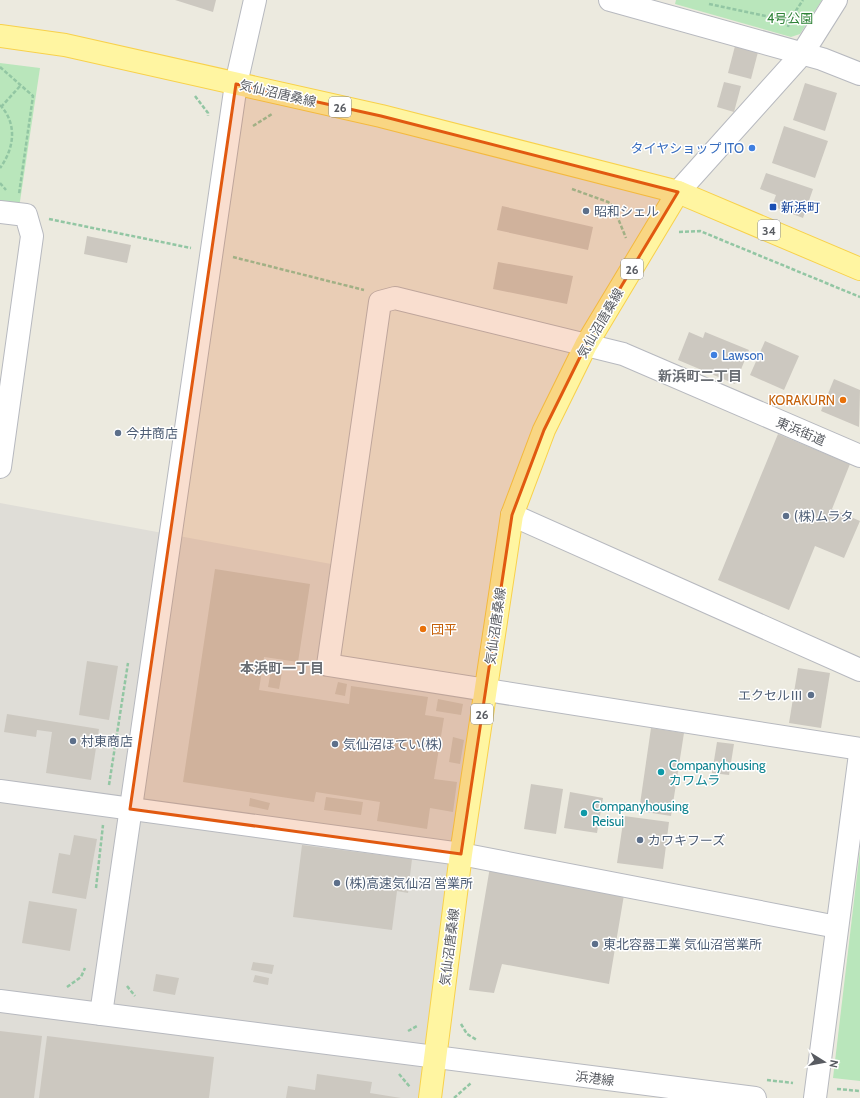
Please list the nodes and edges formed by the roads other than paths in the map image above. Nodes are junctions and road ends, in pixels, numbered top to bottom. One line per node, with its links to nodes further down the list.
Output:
1 (255, 0): 7 (street)
2 (610, 0): 5 (street)
3 (836, 0): 5 (street)
4 (0, 36): 7 (main road, 気仙沼唐桑線 / 26)
5 (792, 52): 6 (street); 8 (street)
6 (860, 74)
7 (236, 84): 8 (main road, 気仙沼唐桑線 / 26); 20 (street)
8 (678, 192): 10 (main road, 34); 11 (main road, 気仙沼唐桑線 / 26)
9 (0, 212): 13 (street)
10 (860, 269)
11 (586, 346): 12 (street, 東浜街道); 14 (main road, 気仙沼唐桑線 / 26); 16 (street, 東浜街道)
12 (860, 456)
13 (0, 467)
14 (512, 515): 15 (street); 16 (main road, 気仙沼唐桑線 / 26)
15 (860, 670)
16 (486, 690): 17 (street); 21 (main road, 気仙沼唐桑線 / 26)
17 (860, 749)
18 (860, 754): 22 (street)
19 (0, 791): 20 (street)
20 (130, 809): 21 (street); 24 (street)
21 (461, 854): 22 (street); 25 (main road, 気仙沼唐桑線 / 26)
22 (837, 927): 28 (street)
23 (0, 1001): 24 (street, 浜港線)
24 (101, 1014): 25 (street, 浜港線)
25 (435, 1058): 26 (street, 浜港線); 27 (main road, 気仙沼唐桑線 / 26)
26 (759, 1089)
27 (430, 1098)
28 (815, 1098)

